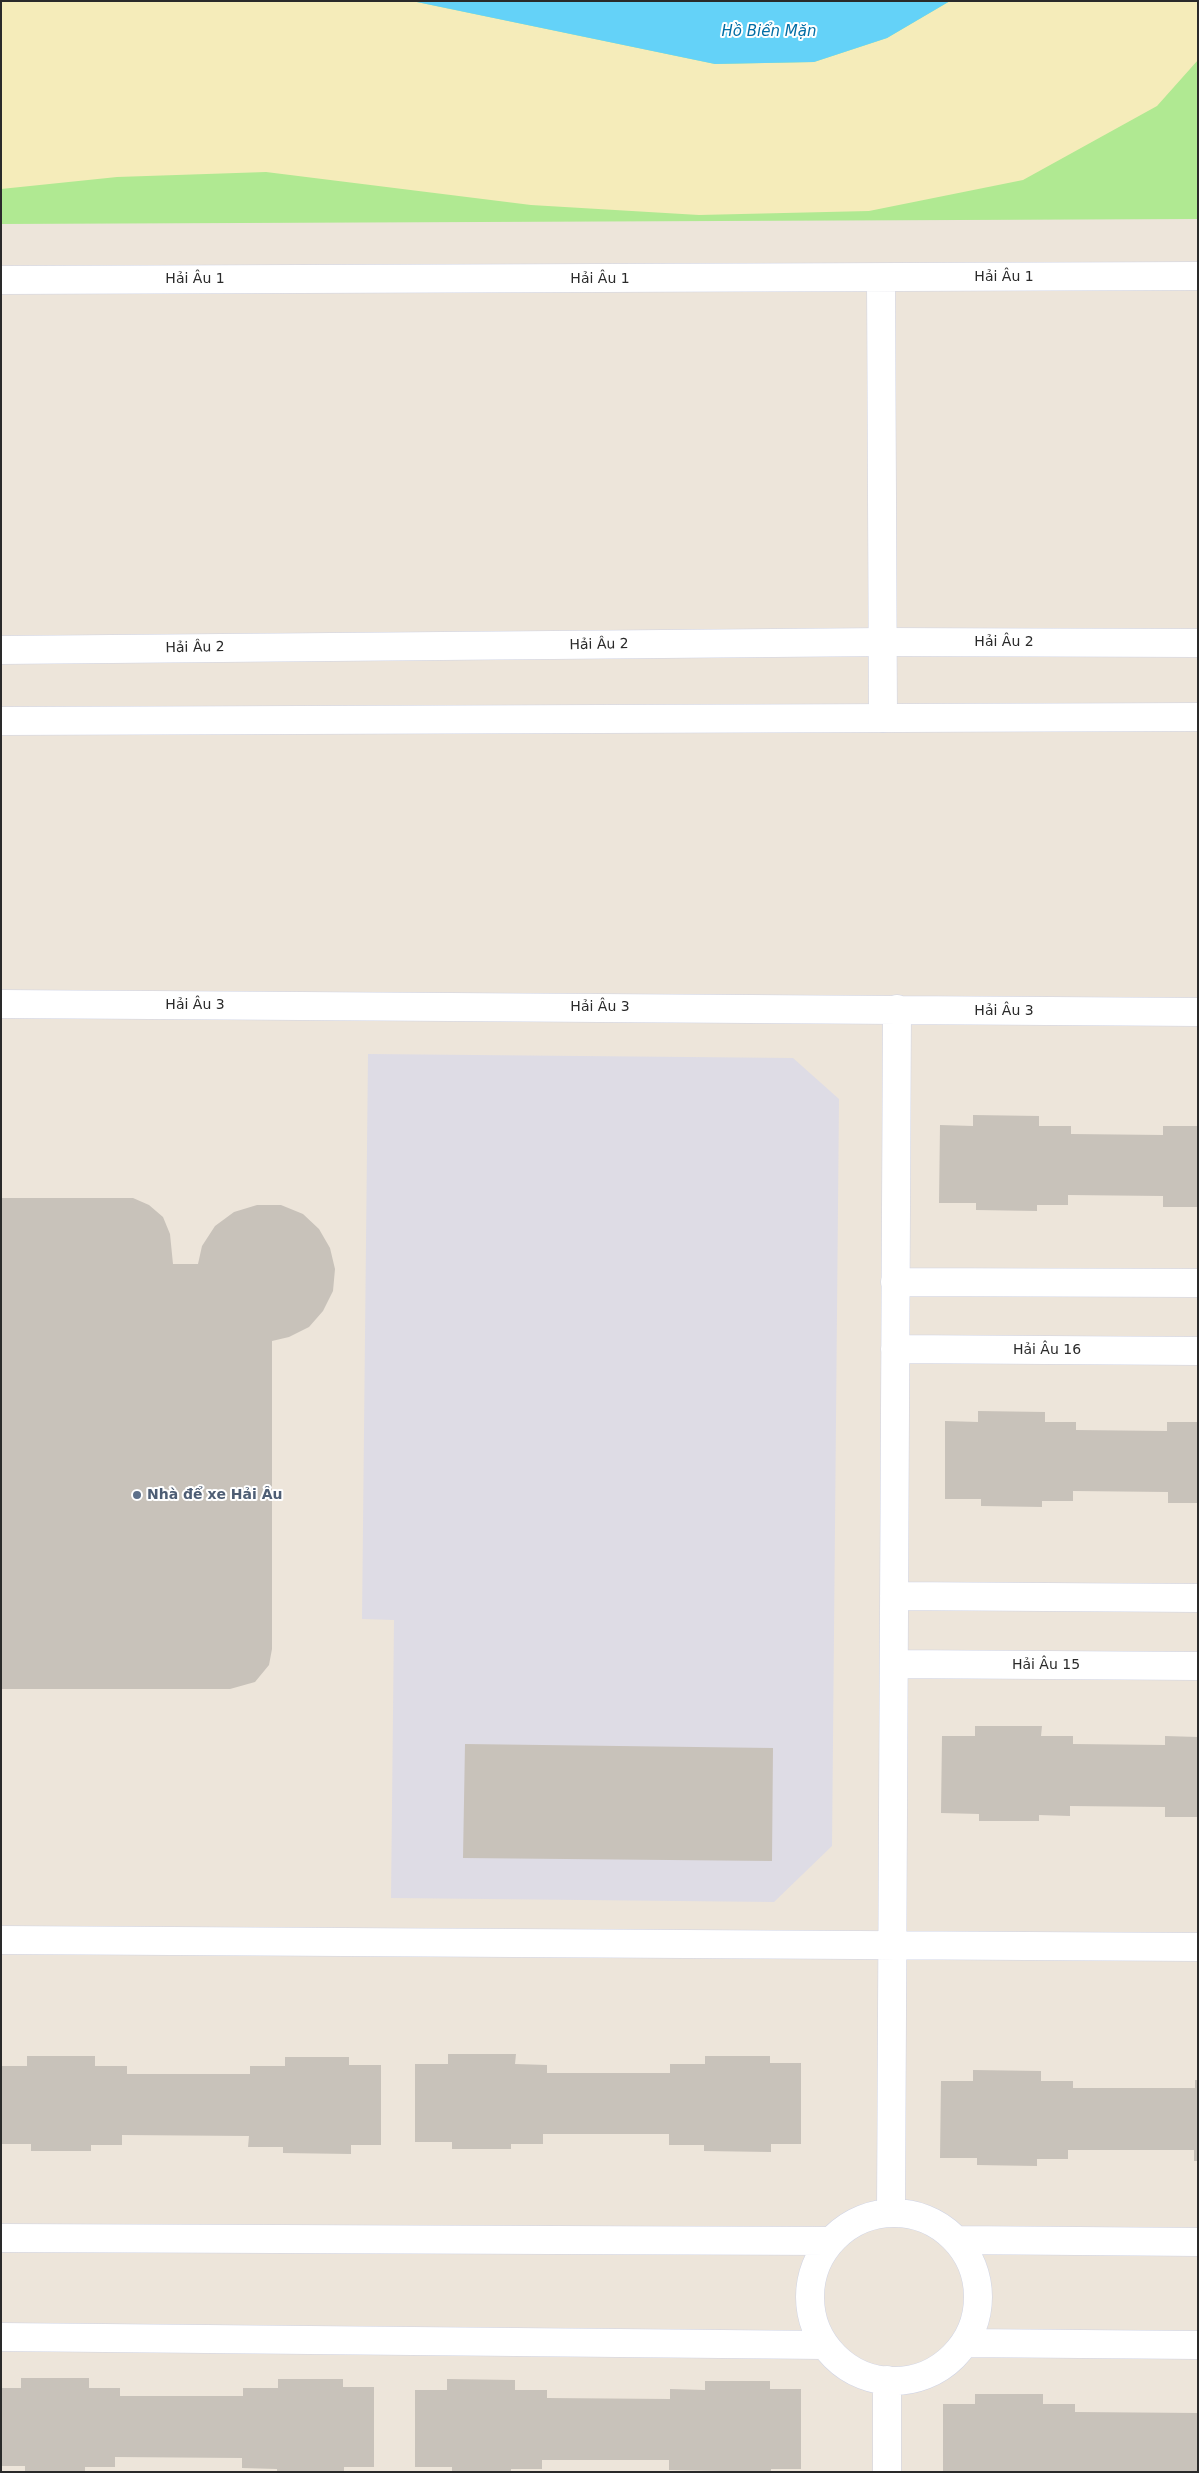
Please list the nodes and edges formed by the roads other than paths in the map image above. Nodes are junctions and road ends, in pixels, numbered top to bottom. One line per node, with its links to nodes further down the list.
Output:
1 (1198, 276): 2 (street, Hải Âu 1)
2 (881, 278): 3 (street, Hải Âu 1); 4 (street)
3 (1, 280)
4 (883, 642): 5 (street, Hải Âu 2); 6 (street, Hải Âu 2); 8 (street)
5 (1198, 643)
6 (1, 650)
7 (1198, 717): 8 (street)
8 (883, 718): 9 (street)
9 (1, 721)
10 (1, 1004): 11 (street, Hải Âu 3)
11 (897, 1009): 12 (street, Hải Âu 3); 13 (street)
12 (1198, 1012)
13 (895, 1282): 14 (street); 15 (street)
14 (1198, 1283)
15 (895, 1349): 16 (street, Hải Âu 16); 17 (street)
16 (1198, 1351)
17 (894, 1596): 18 (street); 19 (street)
18 (1198, 1598)
19 (894, 1664): 20 (street, Hải Âu 15); 22 (street)
20 (1198, 1666)
21 (1, 1940): 22 (street)
22 (893, 1947): 23 (street); 24 (street)
23 (1198, 1947)
24 (891, 2213): 26 (street); 27 (street)
25 (1, 2238): 27 (street)
26 (957, 2240): 28 (street); 30 (street)
27 (830, 2241): 31 (street)
28 (1198, 2242)
29 (1, 2337): 31 (street)
30 (965, 2343): 32 (street); 33 (street)
31 (824, 2345): 33 (street)
32 (1198, 2345)
33 (887, 2380): 34 (street)
34 (887, 2472)

